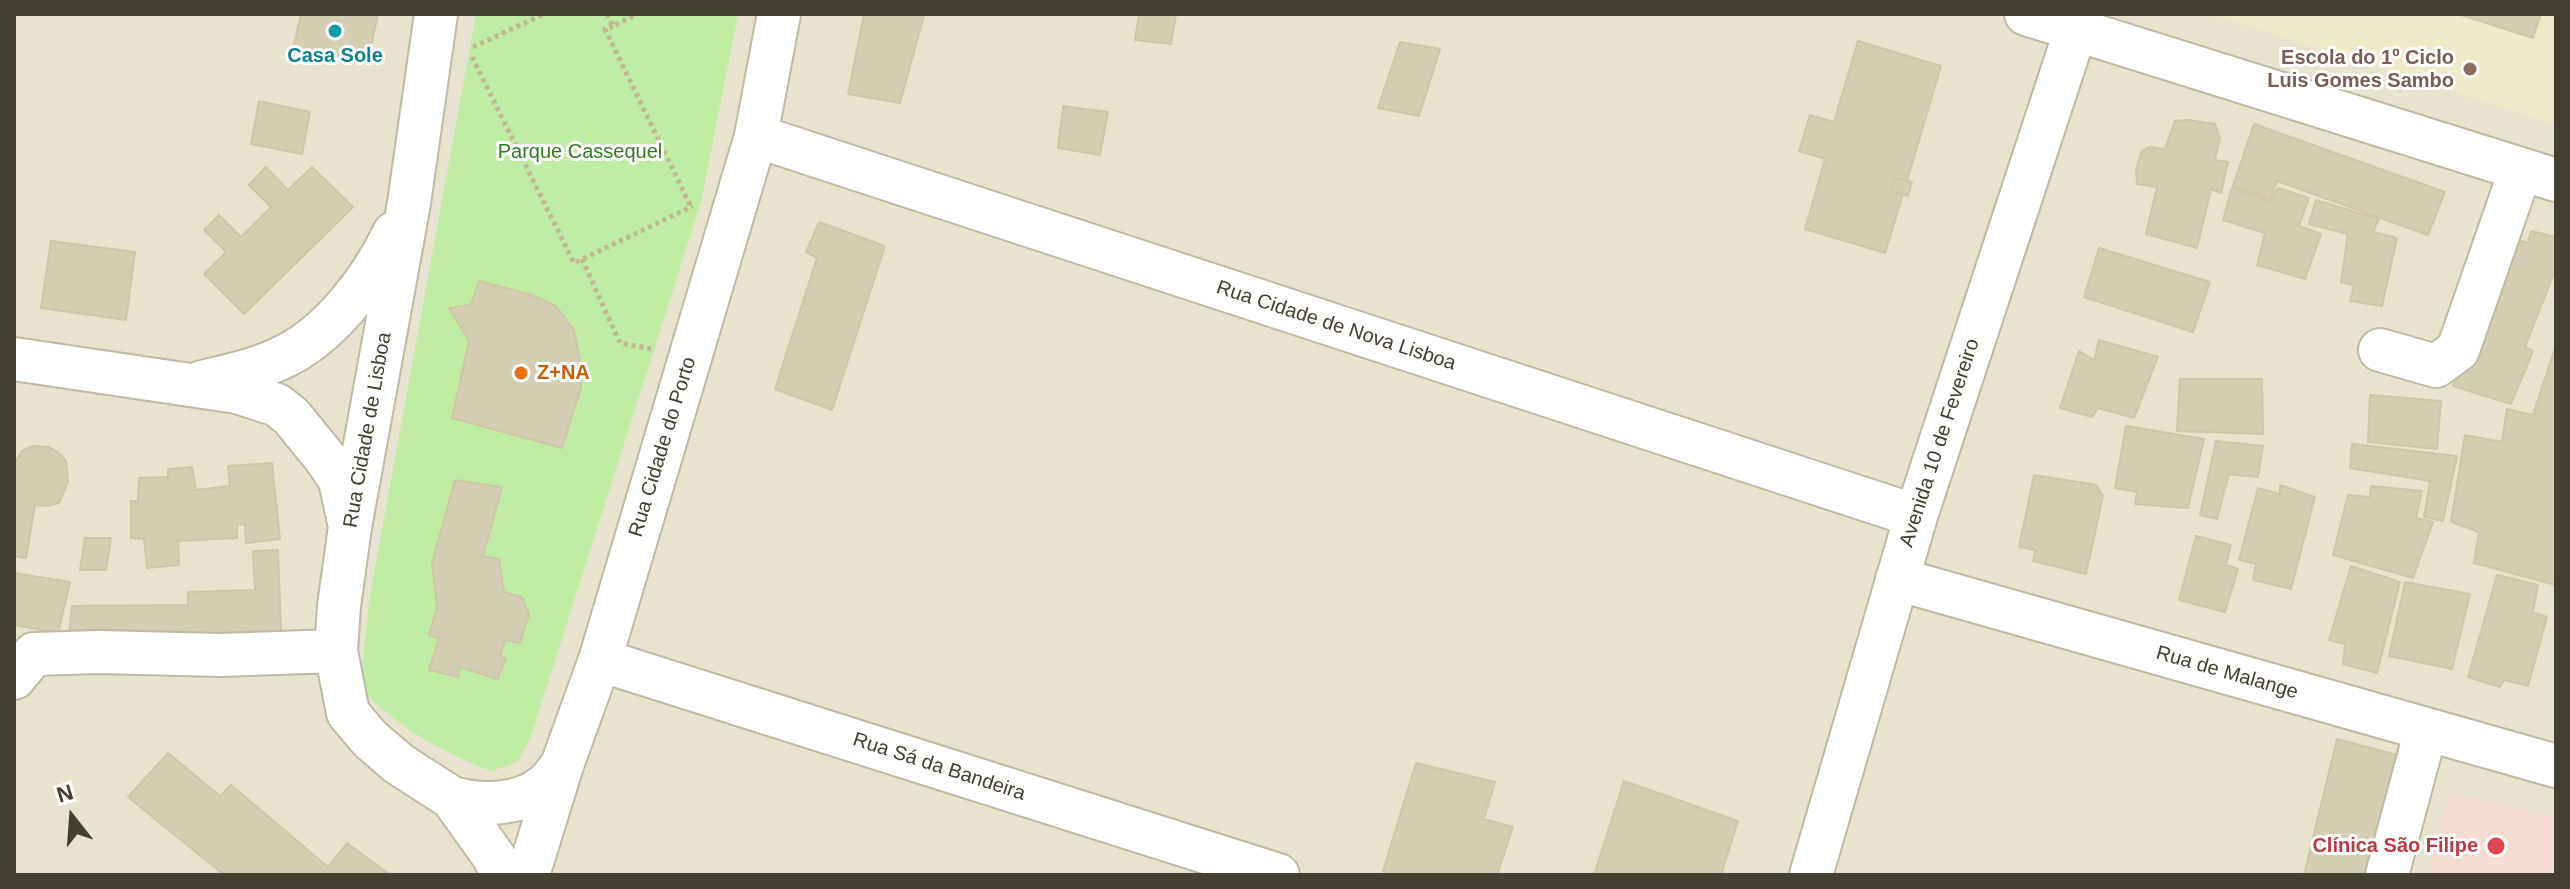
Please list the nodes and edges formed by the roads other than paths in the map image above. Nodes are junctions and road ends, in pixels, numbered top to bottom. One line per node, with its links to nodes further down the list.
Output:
1 (436, 14): 7 (street, Rua Cidade de Lisboa)
2 (779, 14): 5 (street, Rua Cidade do Porto)
3 (2026, 14): 4 (street)
4 (2078, 22): 6 (street); 11 (street, Avenida 10 de Fevereiro)
5 (756, 136): 11 (street, Rua Cidade de Nova Lisboa); 15 (street, Rua Cidade do Porto)
6 (2538, 174): 8 (street)
7 (409, 203): 10 (street); 12 (street, Rua Cidade de Lisboa)
8 (2380, 350)
9 (14, 359): 10 (street)
10 (187, 386): 12 (street)
11 (1916, 516): 13 (street, Avenida 10 de Fevereiro)
12 (350, 527): 14 (street, Rua Cidade de Lisboa)
13 (1897, 579): 17 (street, Rua de Malange); 24 (street, Avenida 10 de Fevereiro)
14 (336, 651): 16 (street); 20 (street, Rua Cidade de Lisboa)
15 (600, 660): 18 (street, Rua Cidade do Porto); 23 (street, Rua Sá da Bandeira)
16 (14, 678)
17 (2426, 730): 19 (street, Rua de Malange); 25 (street)
18 (562, 765): 20 (street, Rua Cidade de Lisboa); 22 (street, Rua Cidade do Porto)
19 (2556, 766)
20 (452, 798): 21 (street, Rua Cidade de Lisboa)
21 (502, 875)
22 (528, 875)
23 (1278, 875)
24 (1811, 875)
25 (2387, 875)

